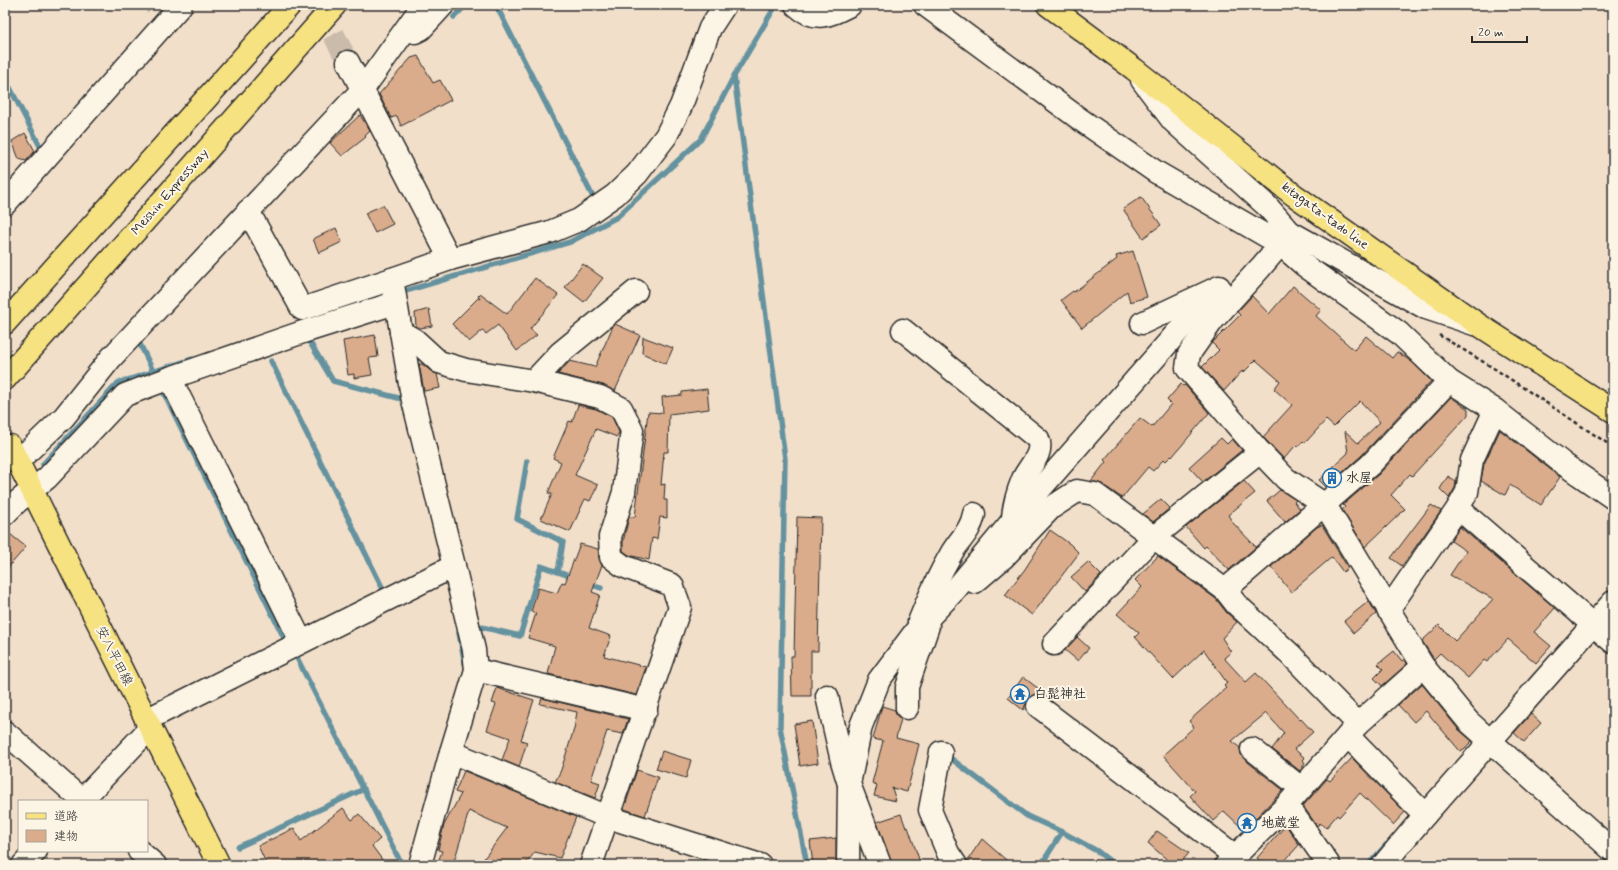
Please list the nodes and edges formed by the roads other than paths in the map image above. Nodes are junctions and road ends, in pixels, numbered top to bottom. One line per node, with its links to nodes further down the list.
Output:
1 (181, 5): 15 (street)
2 (290, 5): 24 (main road)
3 (335, 5): 30 (main road, Meishin Expressway)
4 (423, 5): 11 (street)
5 (443, 5): 11 (street)
6 (726, 5): 18 (street)
7 (796, 5): 8 (street)
8 (850, 5)
9 (925, 5): 17 (street)
10 (1048, 5): 13 (main road, kitagata-tado line)
11 (398, 41): 14 (street)
12 (348, 62): 14 (street)
13 (1134, 69): 17 (street); 26 (main road, kitagata-tado line)
14 (363, 89): 16 (street); 18 (street)
15 (5, 204)
16 (248, 211): 20 (street); 36 (street)
17 (1285, 238): 19 (street); 26 (street); 32 (street)
18 (450, 259): 20 (street)
19 (1261, 267): 21 (street); 35 (street)
20 (392, 279): 23 (street)
21 (1238, 279): 25 (street); 43 (street)
22 (636, 291): 31 (street)
23 (395, 303): 28 (street); 29 (street)
24 (5, 323)
25 (1142, 323)
26 (1479, 325): 34 (main road, kitagata-tado line)
27 (903, 330): 43 (street)
28 (401, 332): 31 (street); 45 (street)
29 (170, 378): 37 (street); 53 (street)
30 (5, 380)
31 (534, 380): 61 (street)
32 (1449, 381): 33 (street); 39 (street)
33 (1495, 410): 38 (street); 40 (street)
34 (1613, 412)
35 (1260, 452): 39 (street); 44 (street)
36 (14, 454): 37 (main road, 安八平田線)
37 (32, 490): 41 (street); 62 (main road, 安八平田線)
38 (1613, 498)
39 (1325, 505): 47 (street); 49 (street)
40 (1458, 508): 49 (street); 51 (street)
41 (5, 514)
42 (974, 514): 52 (street)
43 (1013, 520): 46 (street)
44 (1154, 537): 46 (street); 47 (street); 55 (street)
45 (454, 566): 53 (street); 57 (street)
46 (955, 590): 50 (street)
47 (1225, 590): 63 (street)
48 (1613, 602): 51 (street)
49 (1388, 610): 56 (street)
50 (932, 614): 52 (street); 60 (street)
51 (1593, 625): 54 (street); 65 (street)
52 (915, 632): 69 (street)
53 (301, 641): 62 (street)
54 (1613, 642)
55 (1054, 644)
56 (1423, 666): 63 (street); 65 (street)
57 (476, 670): 61 (street); 67 (street)
58 (827, 696): 69 (street)
59 (1038, 706): 79 (street)
60 (906, 708)
61 (646, 710): 75 (street)
62 (148, 724): 72 (street); 82 (main road, 安八平田線)
63 (1353, 730): 70 (street); 74 (street)
64 (5, 732): 71 (street)
65 (1491, 742): 74 (street); 76 (street)
66 (1252, 749): 70 (street)
67 (451, 752): 75 (street); 83 (street)
68 (941, 752): 88 (street)
69 (849, 784): 86 (street); 87 (street)
70 (1301, 788): 73 (street)
71 (81, 800)
72 (83, 800)
73 (1286, 805): 79 (street); 89 (street)
74 (1425, 815): 90 (street)
75 (608, 817): 84 (street); 85 (street)
76 (1613, 851)
77 (35, 852): 80 (street)
78 (140, 852): 81 (street)
79 (1230, 861)
80 (23, 865)
81 (155, 865)
82 (219, 865)
83 (420, 865)
84 (591, 865)
85 (760, 865)
86 (848, 865)
87 (880, 865)
88 (956, 865)
89 (1329, 865)
90 (1382, 865)

